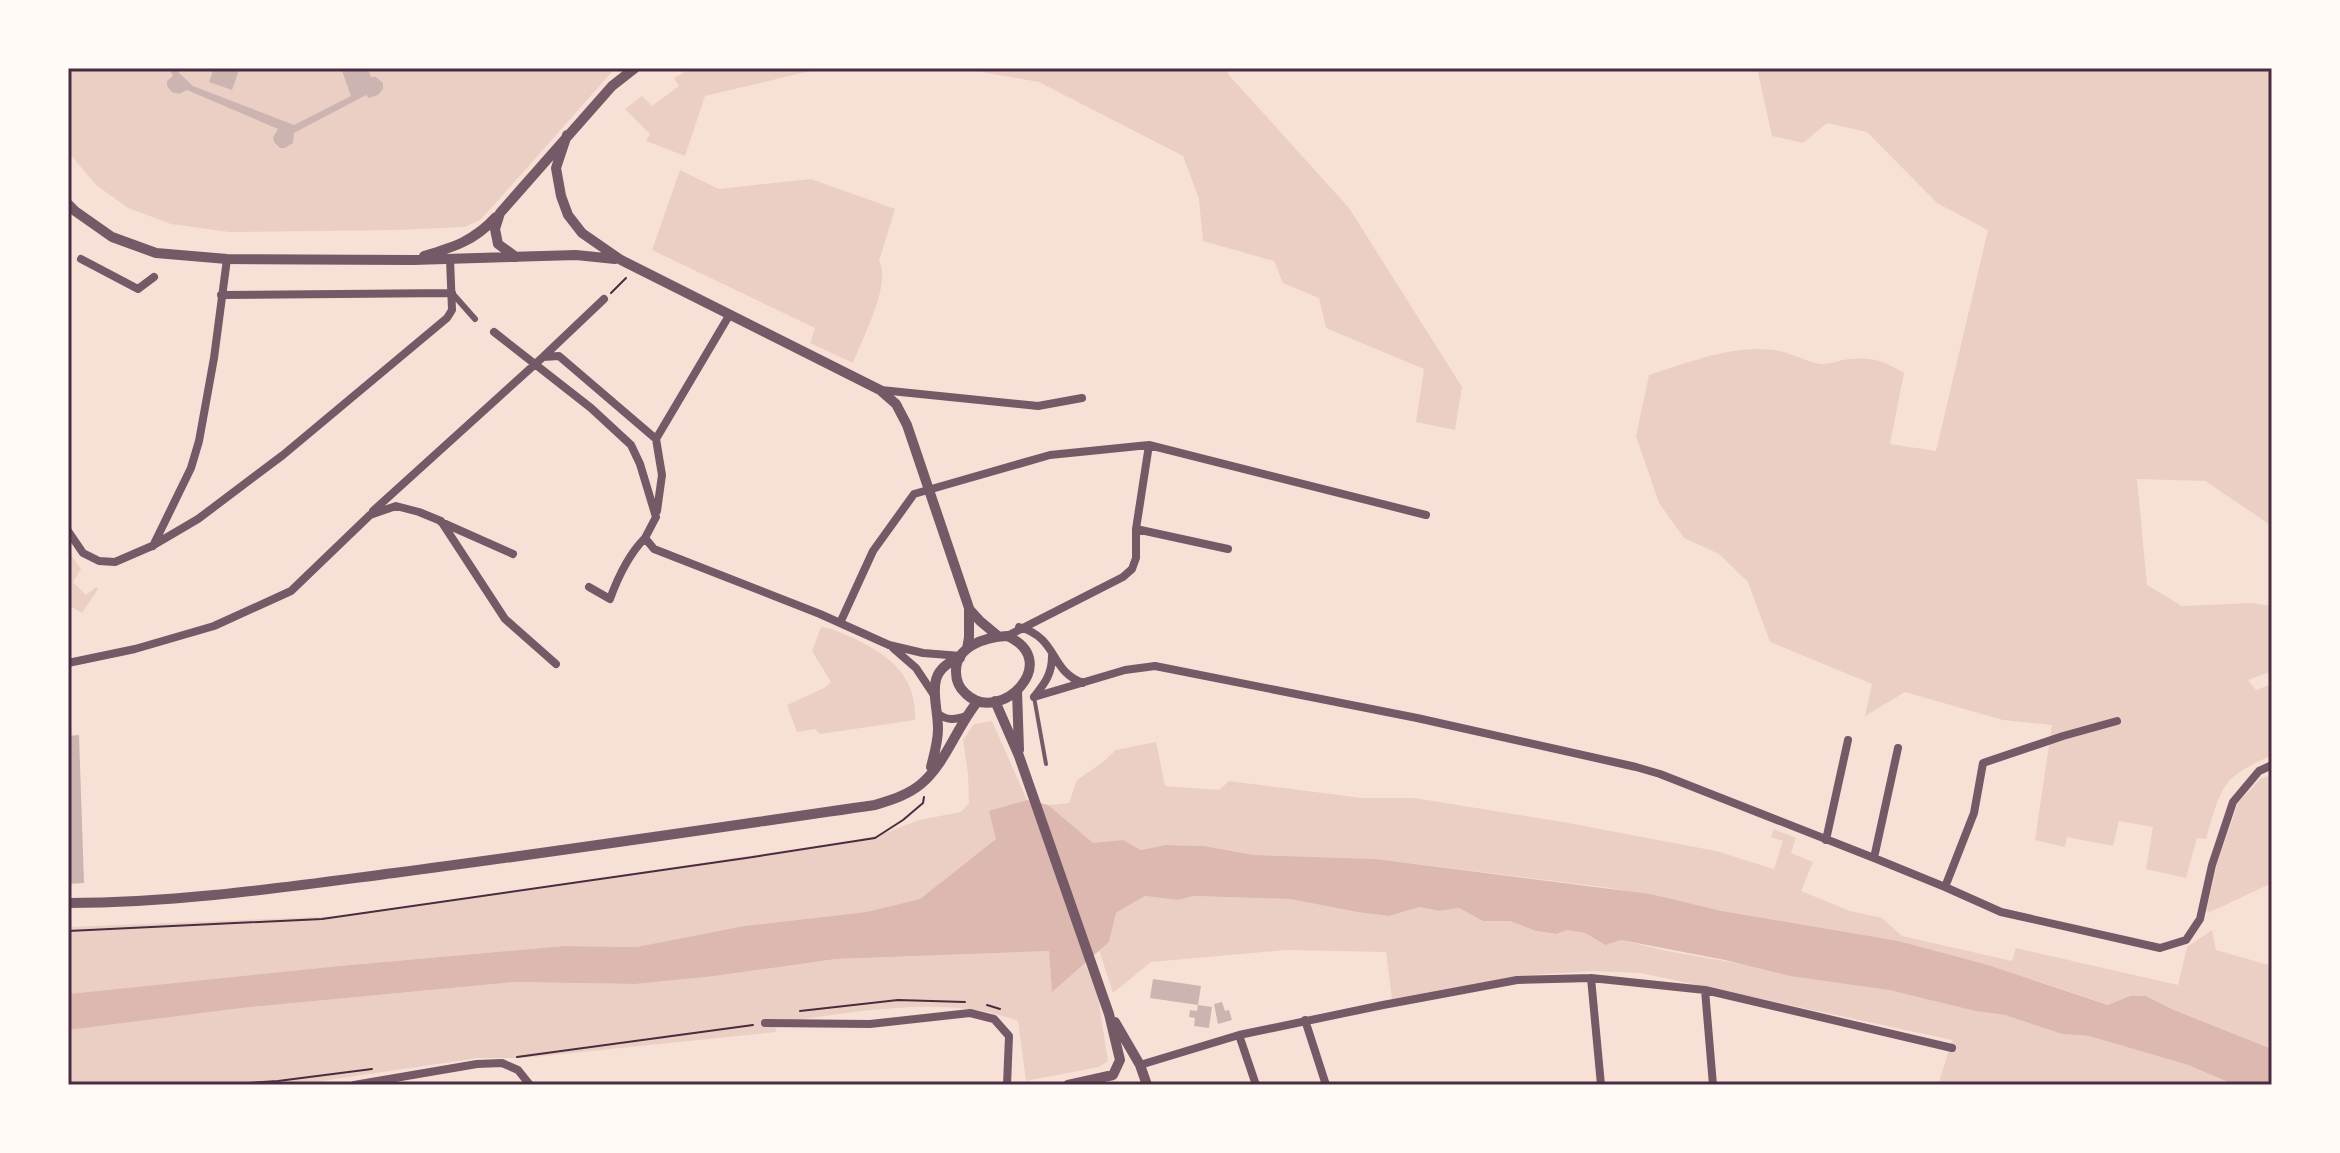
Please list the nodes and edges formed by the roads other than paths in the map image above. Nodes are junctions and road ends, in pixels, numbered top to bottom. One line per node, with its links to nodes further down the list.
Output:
1 (635, 68): 2 (street)
2 (567, 135): 4 (street); 10 (street)
3 (70, 212): 7 (street)
4 (500, 213): 5 (street); 9 (street)
5 (516, 257): 8 (street); 10 (street)
6 (81, 259): 11 (street)
7 (227, 259): 9 (street); 13 (street)
8 (450, 259): 9 (street); 12 (street)
9 (413, 260)
10 (621, 260): 15 (street)
11 (154, 277)
12 (452, 293): 13 (street); 16 (street); 31 (street)
13 (221, 295): 31 (street)
14 (604, 299): 18 (street)
15 (730, 314): 19 (street); 21 (street)
16 (475, 319)
17 (497, 334): 26 (street)
18 (543, 357): 21 (street); 24 (street)
19 (880, 390): 20 (street); 23 (street)
20 (1082, 398)
21 (656, 439): 26 (street)
22 (1149, 445): 23 (street); 25 (street); 28 (street)
23 (930, 491): 35 (street); 36 (street)
24 (370, 515): 27 (street); 42 (street)
25 (1426, 515)
26 (656, 517): 30 (street)
27 (441, 521): 33 (street); 43 (street)
28 (1136, 529): 32 (street); 37 (street)
29 (68, 531): 31 (street)
30 (645, 538): 34 (street); 36 (street)
31 (152, 546)
32 (1228, 549)
33 (513, 554)
34 (589, 587)
35 (969, 608): 38 (street); 41 (street)
36 (840, 623): 39 (street)
37 (1019, 627): 38 (street); 40 (street)
38 (1002, 636): 41 (street); 45 (street)
39 (889, 645): 41 (street); 46 (street)
40 (1052, 653): 44 (street); 47 (street)
41 (962, 654): 46 (street); 48 (street)
42 (68, 663)
43 (556, 664)
44 (1084, 683): 47 (street); 59 (street)
45 (1019, 690): 47 (street); 49 (street); 55 (street)
46 (934, 695): 50 (street)
47 (1034, 697): 56 (lane)
48 (978, 701): 49 (street); 51 (street)
49 (995, 701): 55 (street)
50 (937, 713): 51 (street); 58 (street)
51 (966, 716): 58 (street)
52 (2117, 721): 61 (street)
53 (1848, 740): 59 (street)
54 (1898, 748): 60 (street)
55 (1019, 756): 65 (street)
56 (1046, 764)
57 (2272, 765): 61 (street)
58 (928, 777): 62 (street)
59 (1826, 840): 60 (street)
60 (1874, 858): 61 (street)
61 (1945, 887)
62 (68, 903)
63 (1591, 978): 64 (street); 66 (street); 78 (street)
64 (1705, 990): 69 (street); 79 (street)
65 (1109, 1014): 70 (street); 74 (street)
66 (1305, 1020): 68 (street); 77 (street)
67 (765, 1023): 73 (street)
68 (1239, 1035): 70 (street); 76 (street)
69 (1952, 1048)
70 (1140, 1065): 75 (street)
71 (354, 1085): 72 (street)
72 (530, 1085)
73 (1007, 1085)
74 (1068, 1085)
75 (1147, 1085)
76 (1256, 1085)
77 (1326, 1085)
78 (1601, 1085)
79 (1713, 1085)

